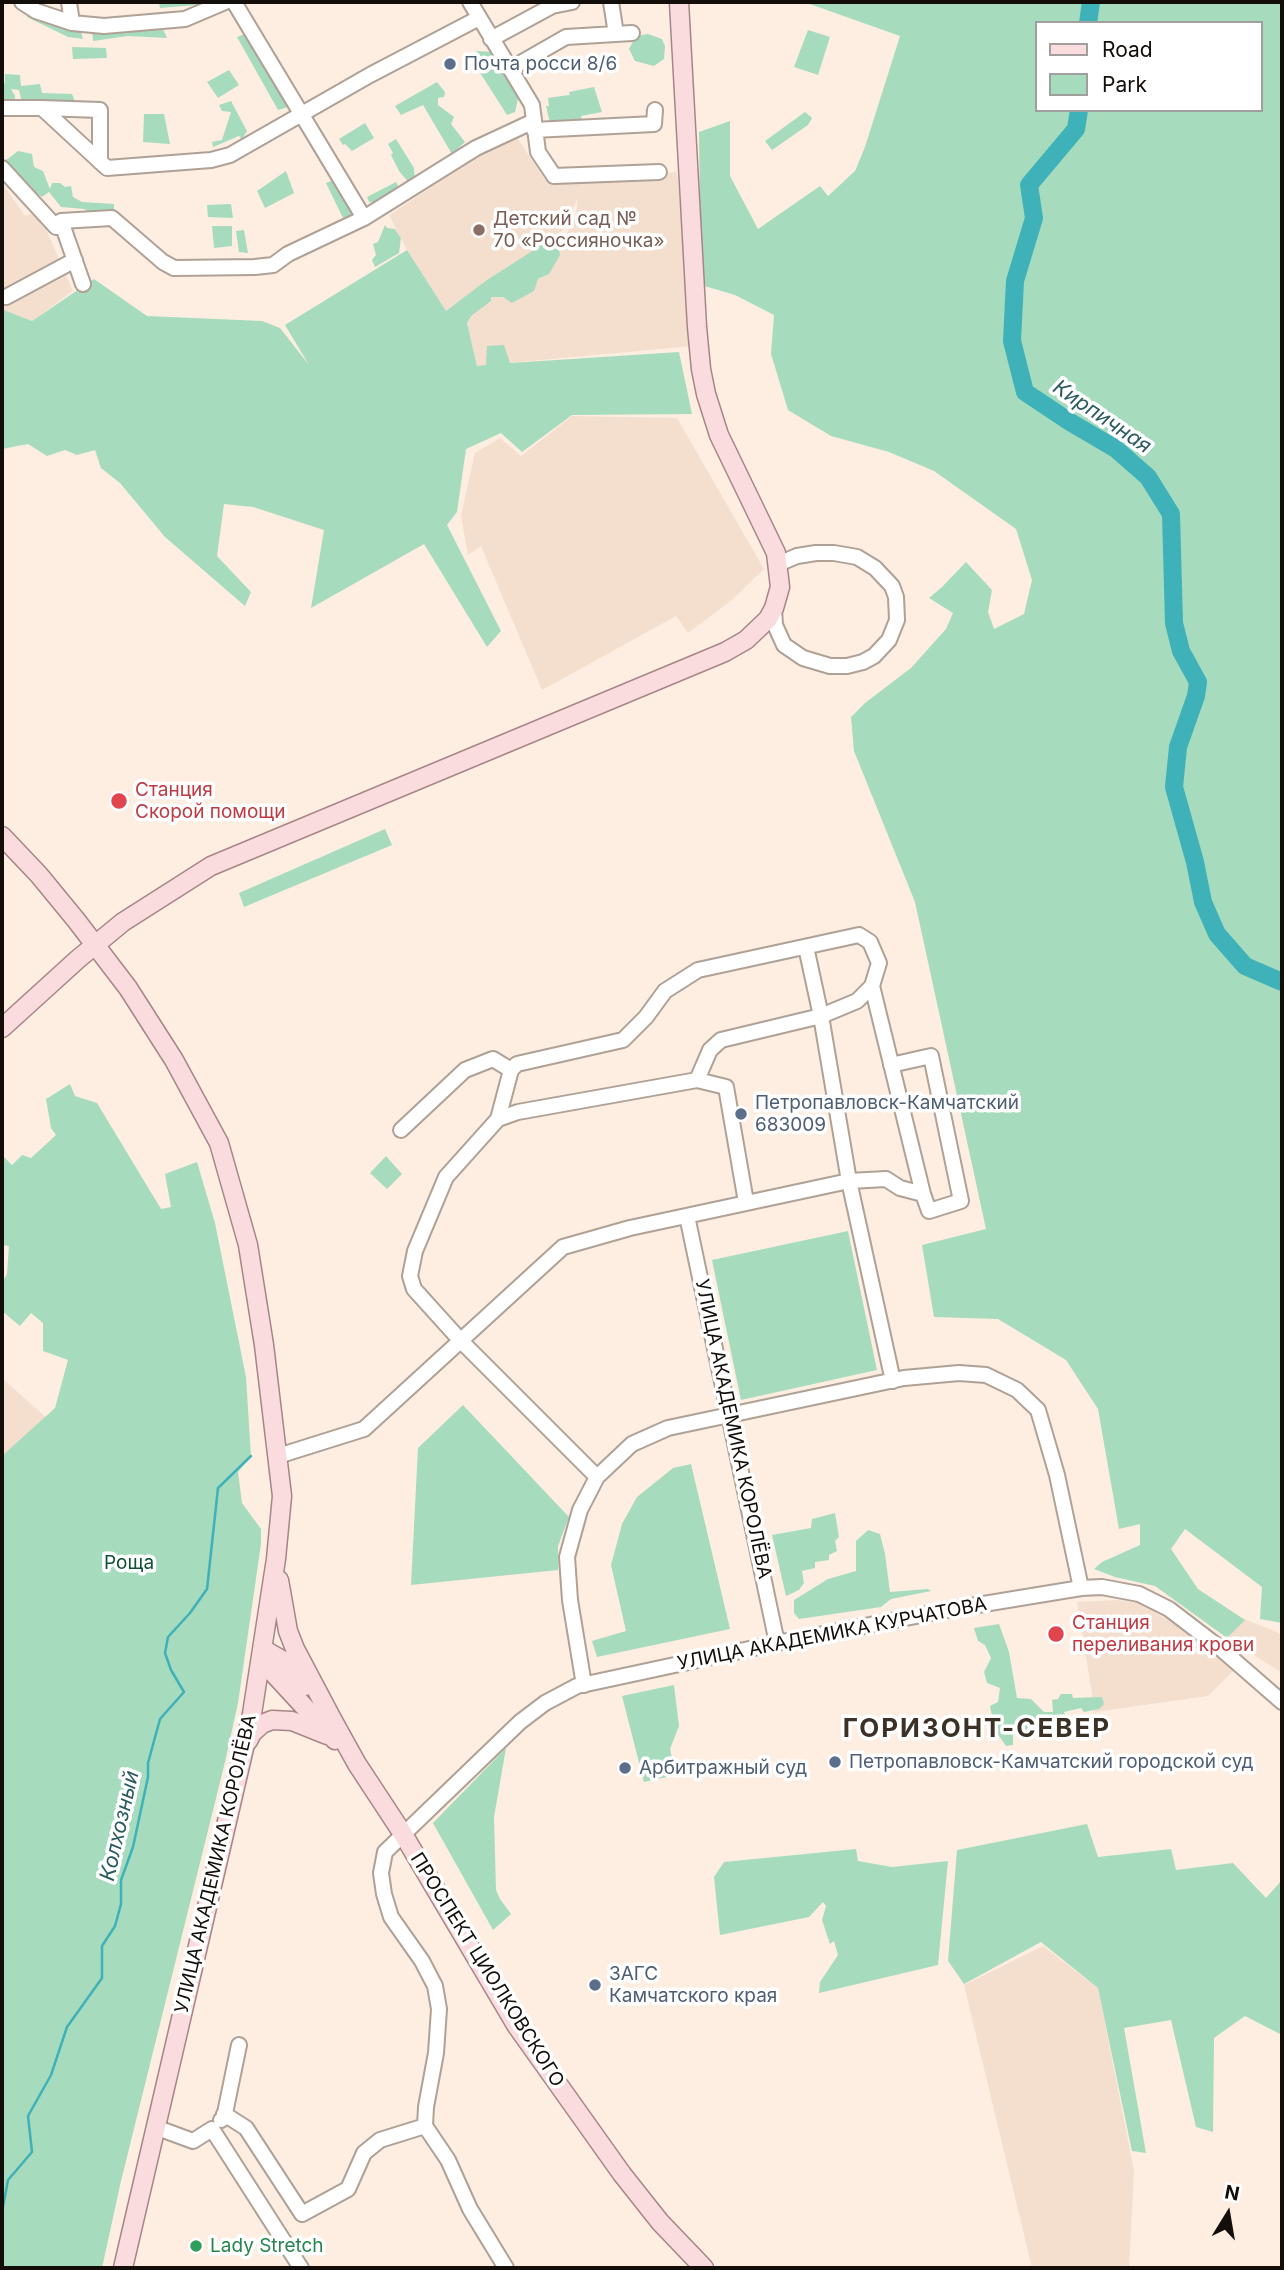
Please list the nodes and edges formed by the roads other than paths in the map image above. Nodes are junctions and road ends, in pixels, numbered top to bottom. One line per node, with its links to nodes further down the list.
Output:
1 (22, 2): 10 (street)
2 (69, 2): 10 (street)
3 (225, 2): 10 (street)
4 (234, 2): 18 (street)
5 (470, 2): 9 (street)
6 (572, 2): 13 (street)
7 (611, 2): 12 (street)
8 (678, 2): 28 (main road)
9 (478, 18): 13 (street); 18 (street)
10 (72, 23)
11 (632, 33): 12 (street)
12 (616, 34): 14 (street)
13 (491, 39): 14 (street)
14 (510, 69): 19 (street)
15 (2, 108): 16 (street)
16 (42, 108): 20 (street); 20 (street)
17 (655, 110): 19 (street)
18 (303, 113): 20 (street); 23 (street)
19 (534, 126): 22 (street); 23 (street)
20 (100, 162)
21 (2, 168): 24 (street)
22 (659, 172)
23 (364, 218): 24 (street)
24 (61, 221): 25 (street)
25 (75, 260): 26 (street); 27 (street)
26 (83, 284)
27 (6, 297)
28 (778, 564): 29 (main road); 29 (street)
29 (774, 608): 31 (main road)
30 (2, 836): 31 (main road, УЛИЦА АКАДЕМИКА КОРОЛЁВА)
31 (95, 944): 35 (main road); 48 (main road, УЛИЦА АКАДЕМИКА КОРОЛЁВА)
32 (806, 947): 33 (street); 34 (street); 37 (street)
33 (872, 986): 34 (street); 36 (street)
34 (821, 1016): 38 (street); 41 (street)
35 (2, 1028)
36 (891, 1065): 42 (street); 42 (street)
37 (511, 1070): 39 (street); 40 (street)
38 (697, 1080): 39 (street); 43 (street)
39 (498, 1119): 45 (street)
40 (401, 1130)
41 (849, 1181): 42 (street); 43 (street); 46 (street)
42 (923, 1194)
43 (746, 1202): 44 (street)
44 (687, 1216): 45 (street); 47 (street, УЛИЦА АКАДЕМИКА КОРОЛЁВА)
45 (461, 1341): 48 (street); 49 (street)
46 (892, 1381): 47 (street); 51 (street)
47 (730, 1415): 49 (street); 52 (street, УЛИЦА АКАДЕМИКА КОРОЛЁВА)
48 (278, 1456): 50 (main road, УЛИЦА АКАДЕМИКА КОРОЛЁВА)
49 (597, 1477): 54 (street)
50 (276, 1559): 53 (main road, УЛИЦА АКАДЕМИКА КОРОЛЁВА); 56 (main road, ПРОСПЕКТ ЦИОЛКОВСКОГО)
51 (1081, 1588): 52 (street, УЛИЦА АКАДЕМИКА КУРЧАТОВА); 55 (street, УЛИЦА АКАДЕМИКА КУРЧАТОВА)
52 (777, 1643): 54 (street, УЛИЦА АКАДЕМИКА КУРЧАТОВА)
53 (262, 1655): 56 (main road, ПРОСПЕКТ ЦИОЛКОВСКОГО); 57 (main road, УЛИЦА АКАДЕМИКА КОРОЛЁВА)
54 (584, 1685): 58 (street, УЛИЦА АКАДЕМИКА КУРЧАТОВА)
55 (1282, 1702)
56 (332, 1728): 57 (main road); 58 (main road, ПРОСПЕКТ ЦИОЛКОВСКОГО)
57 (245, 1748): 62 (main road, УЛИЦА АКАДЕМИКА КОРОЛЁВА)
58 (403, 1834): 61 (street, ПРОСПЕКТ ЦИОЛКОВСКОГО); 67 (main road, ПРОСПЕКТ ЦИОЛКОВСКОГО)
59 (239, 2045): 60 (street)
60 (225, 2114): 61 (street); 63 (street)
61 (425, 2126): 66 (street)
62 (155, 2127): 63 (street); 64 (main road, УЛИЦА АКАДЕМИКА КОРОЛЁВА)
63 (212, 2129): 65 (street)
64 (122, 2268)
65 (301, 2268)
66 (506, 2268)
67 (704, 2268)

